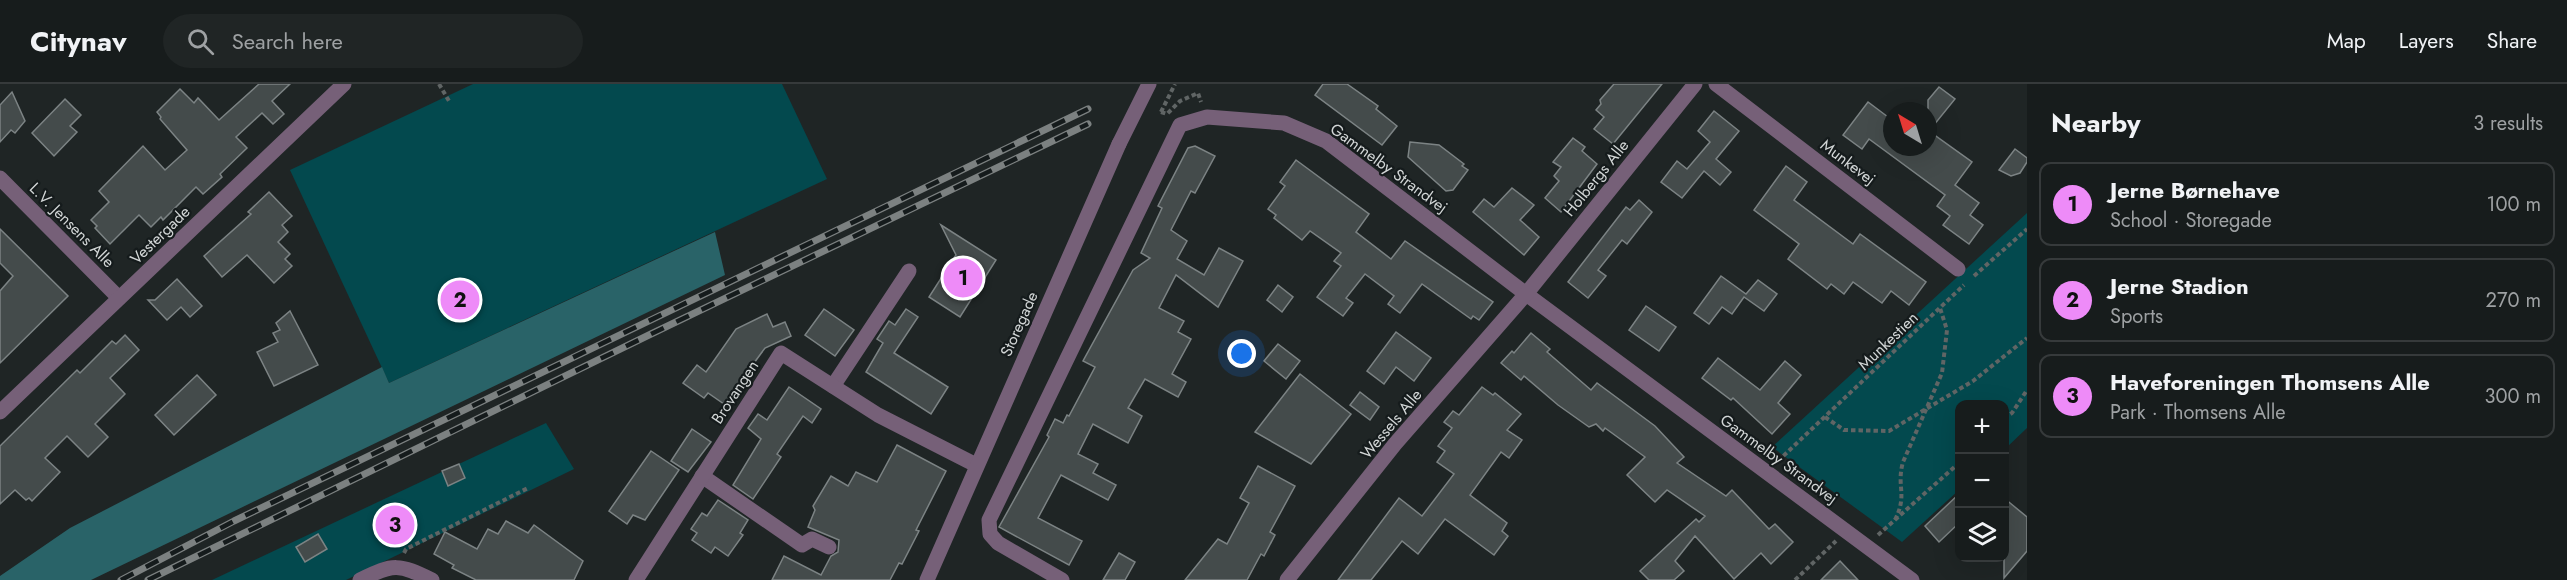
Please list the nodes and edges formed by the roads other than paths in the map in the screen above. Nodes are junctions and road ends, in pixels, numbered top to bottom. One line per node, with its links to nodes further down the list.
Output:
1 (344, 84): 9 (street, Vestergade)
2 (1149, 84): 12 (street, Storegade, bridge)
3 (1695, 84): 8 (street, Holbergs Alle)
4 (1716, 84): 6 (street, Munkevej)
5 (0, 178): 9 (street, L.V. Jensens Alle)
6 (1958, 269)
7 (909, 271): 10 (street)
8 (1526, 294): 19 (street, Gammelby Strandvej); 20 (street, Wessels Alle); 21 (street, Gammelby Strandvej)
9 (119, 298): 11 (street, Vestergade)
10 (833, 386): 12 (street, Brovangen); 13 (street, Brovangen)
11 (0, 412)
12 (976, 465): 18 (street, Storegade)
13 (702, 476): 14 (street); 17 (street, Brovangen)
14 (829, 547)
15 (360, 580): 16 (street)
16 (432, 580)
17 (636, 580)
18 (927, 580)
19 (1062, 580)
20 (1287, 580)
21 (1912, 580)

